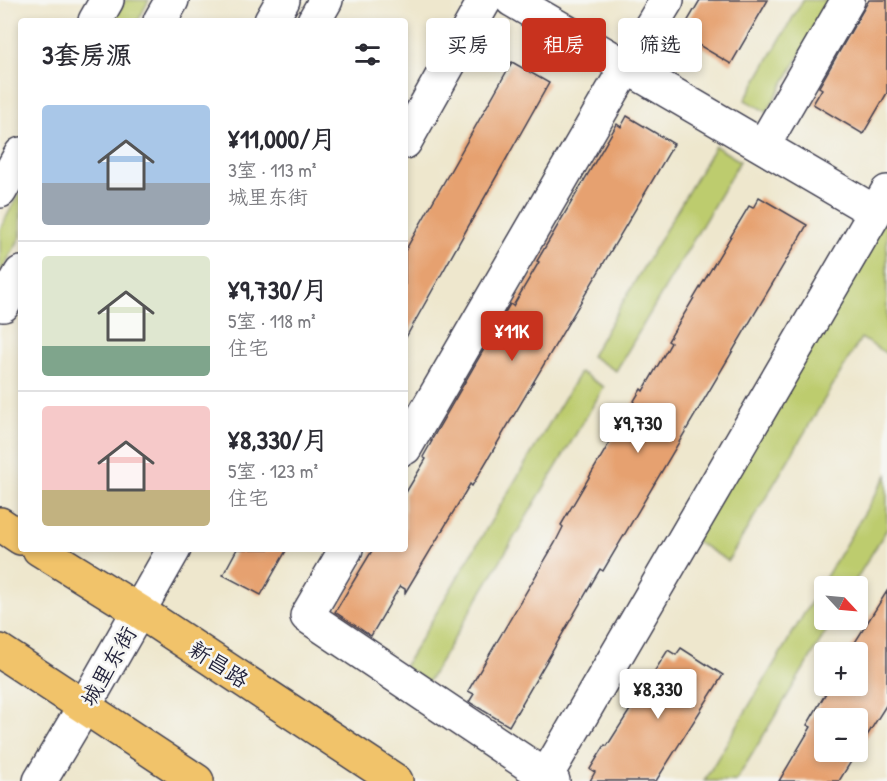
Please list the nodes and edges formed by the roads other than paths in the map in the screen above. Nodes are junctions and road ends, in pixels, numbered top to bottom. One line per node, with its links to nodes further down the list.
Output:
1 (107, 0): 9 (street)
2 (172, 0): 10 (street)
3 (283, 0): 11 (street)
4 (326, 0): 12 (street)
5 (485, 0): 17 (street)
6 (512, 0): 14 (street)
7 (667, 0): 13 (street)
8 (848, 0): 18 (street)
9 (97, 18)
10 (162, 18)
11 (273, 18)
12 (316, 18)
13 (656, 18)
14 (618, 61)
15 (624, 72): 24 (street)
16 (637, 72): 18 (street)
17 (408, 137)
18 (763, 146): 21 (street)
19 (18, 159): 20 (street)
20 (0, 191)
21 (881, 202): 33 (street)
22 (18, 281): 23 (street)
23 (8, 309)
24 (408, 443)
25 (0, 524): 26 (main road)
26 (18, 536)
27 (44, 552): 30 (main road, 新昌路)
28 (172, 552): 30 (street, 城里东街)
29 (344, 552): 33 (street)
30 (139, 611): 32 (street, 城里东街); 36 (main road, 新昌路)
31 (0, 651): 32 (main road)
32 (84, 707): 34 (street, 城里东街); 35 (main road)
33 (549, 779)
34 (40, 781)
35 (197, 781)
36 (396, 781)

